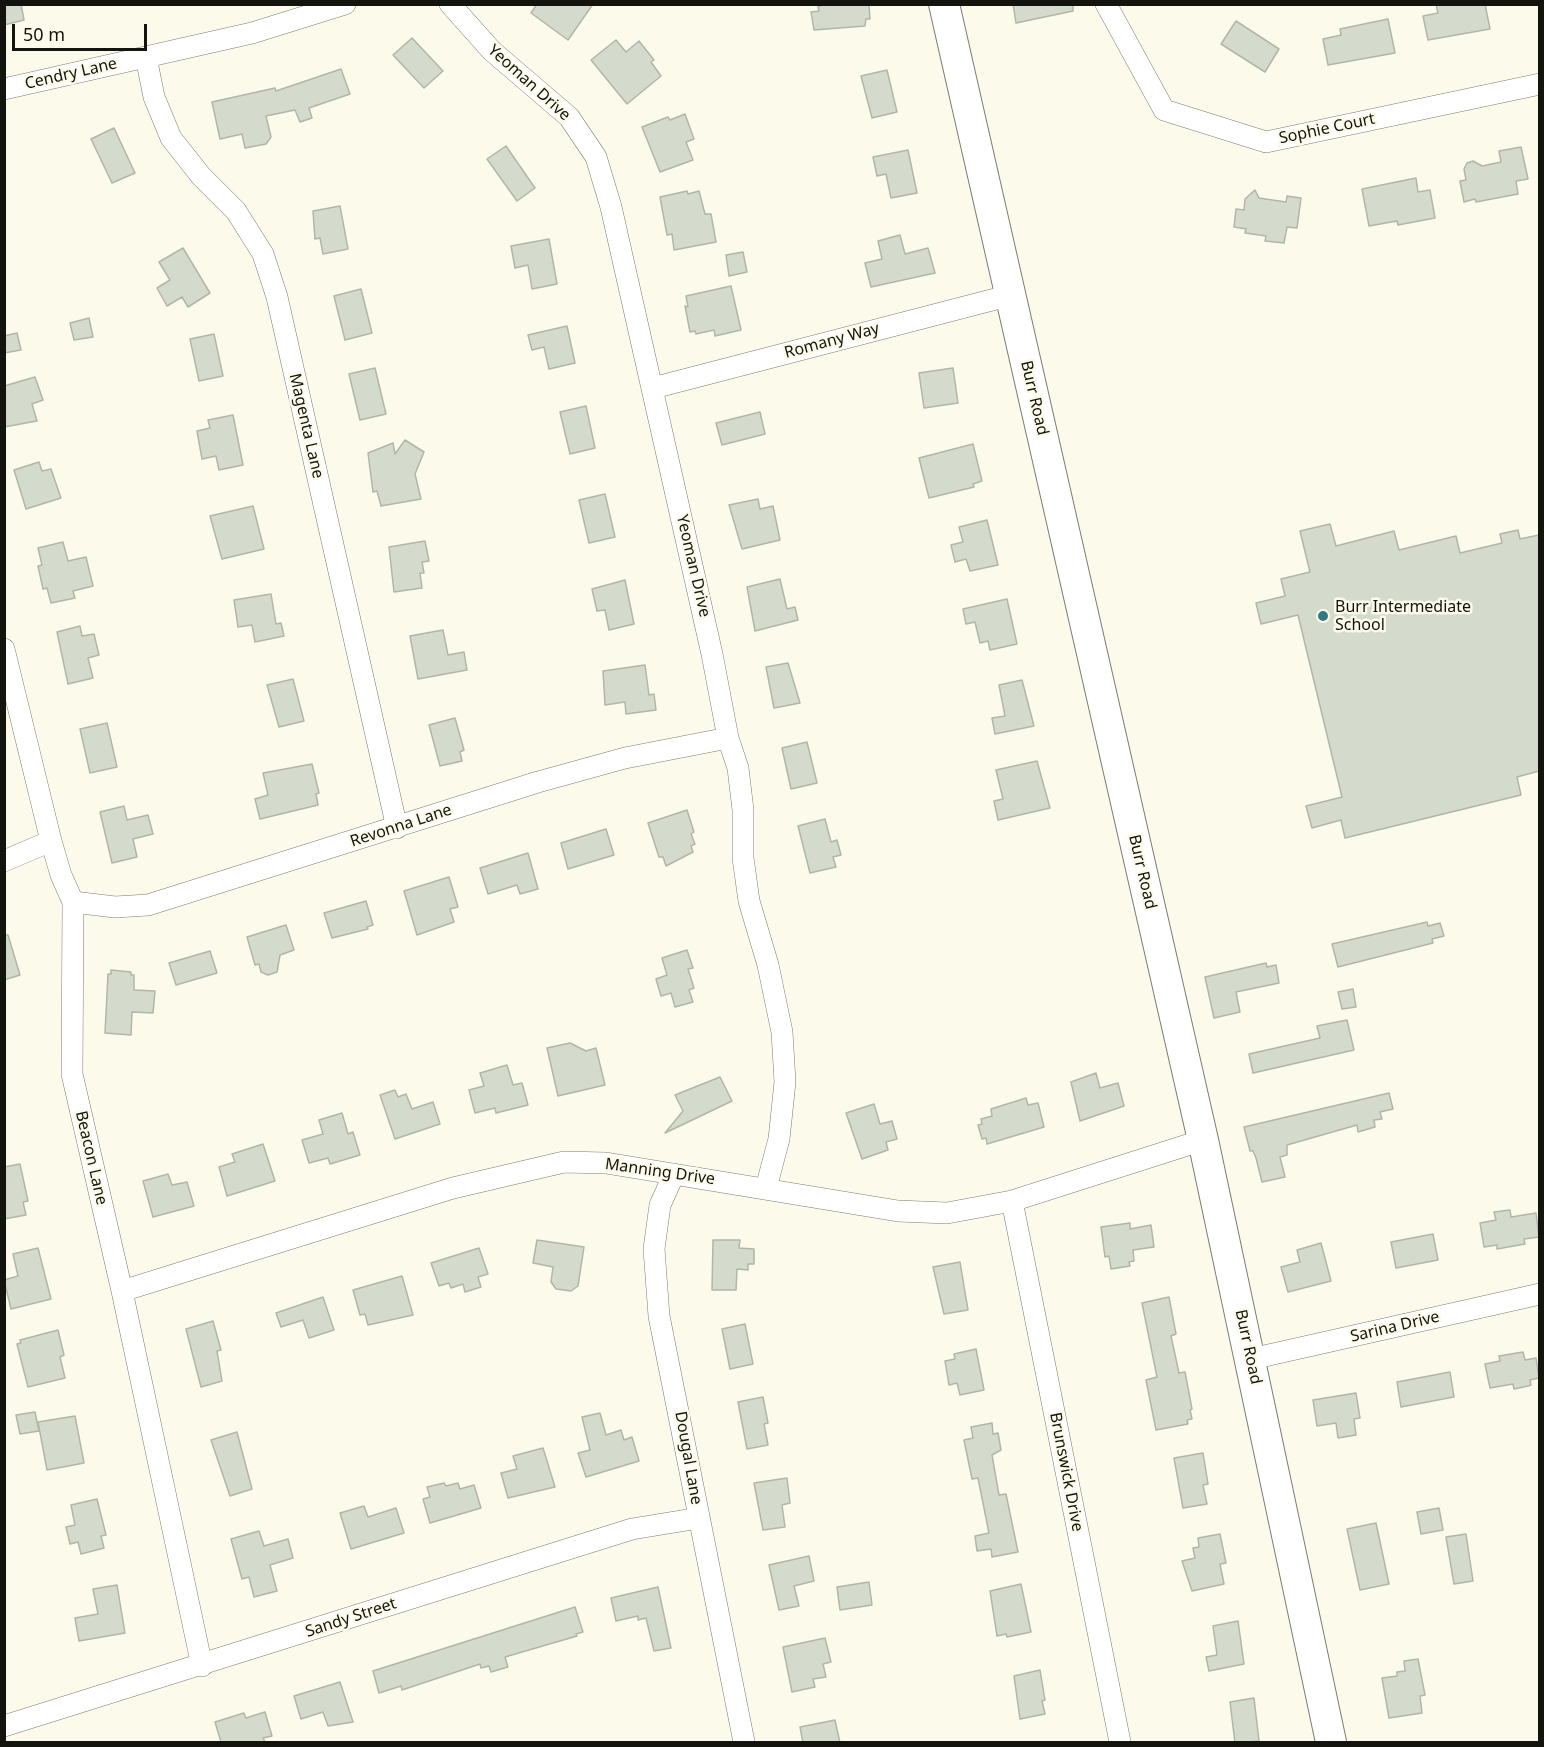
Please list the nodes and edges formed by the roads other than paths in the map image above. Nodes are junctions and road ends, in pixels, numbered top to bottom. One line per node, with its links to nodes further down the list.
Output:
1 (345, 4): 5 (street, Cendry Lane)
2 (450, 4): 9 (street, Yeoman Drive)
3 (944, 4): 8 (street, Burr Road)
4 (1106, 4): 6 (street, Sophie Court)
5 (146, 57): 7 (street, Cendry Lane); 12 (street, Magenta Lane)
6 (1539, 84)
7 (4, 89)
8 (1011, 295): 9 (street, Romany Way); 16 (street, Burr Road)
9 (653, 388): 11 (street, Yeoman Drive)
10 (4, 649): 13 (street, Beacon Lane)
11 (728, 738): 12 (street, Revonna Lane); 18 (street, Yeoman Drive)
12 (397, 828): 15 (street, Revonna Lane)
13 (51, 841): 14 (street); 15 (street, Beacon Lane)
14 (4, 861)
15 (73, 902): 20 (street, Beacon Lane)
16 (1203, 1140): 19 (street, Manning Drive); 22 (street, Burr Road)
17 (674, 1174): 18 (street, Manning Drive); 20 (street, Manning Drive); 23 (street, Dougal Lane)
18 (766, 1188): 19 (street, Manning Drive)
19 (1012, 1201): 27 (street, Brunswick Drive)
20 (122, 1291): 24 (street, Beacon Lane)
21 (1539, 1294): 22 (street, Sarina Drive)
22 (1251, 1359): 28 (street, Burr Road)
23 (699, 1518): 24 (street, Sandy Street); 26 (street, Dougal Lane)
24 (202, 1666): 25 (street, Sandy Street)
25 (4, 1726)
26 (744, 1743)
27 (1120, 1743)
28 (1330, 1743)

